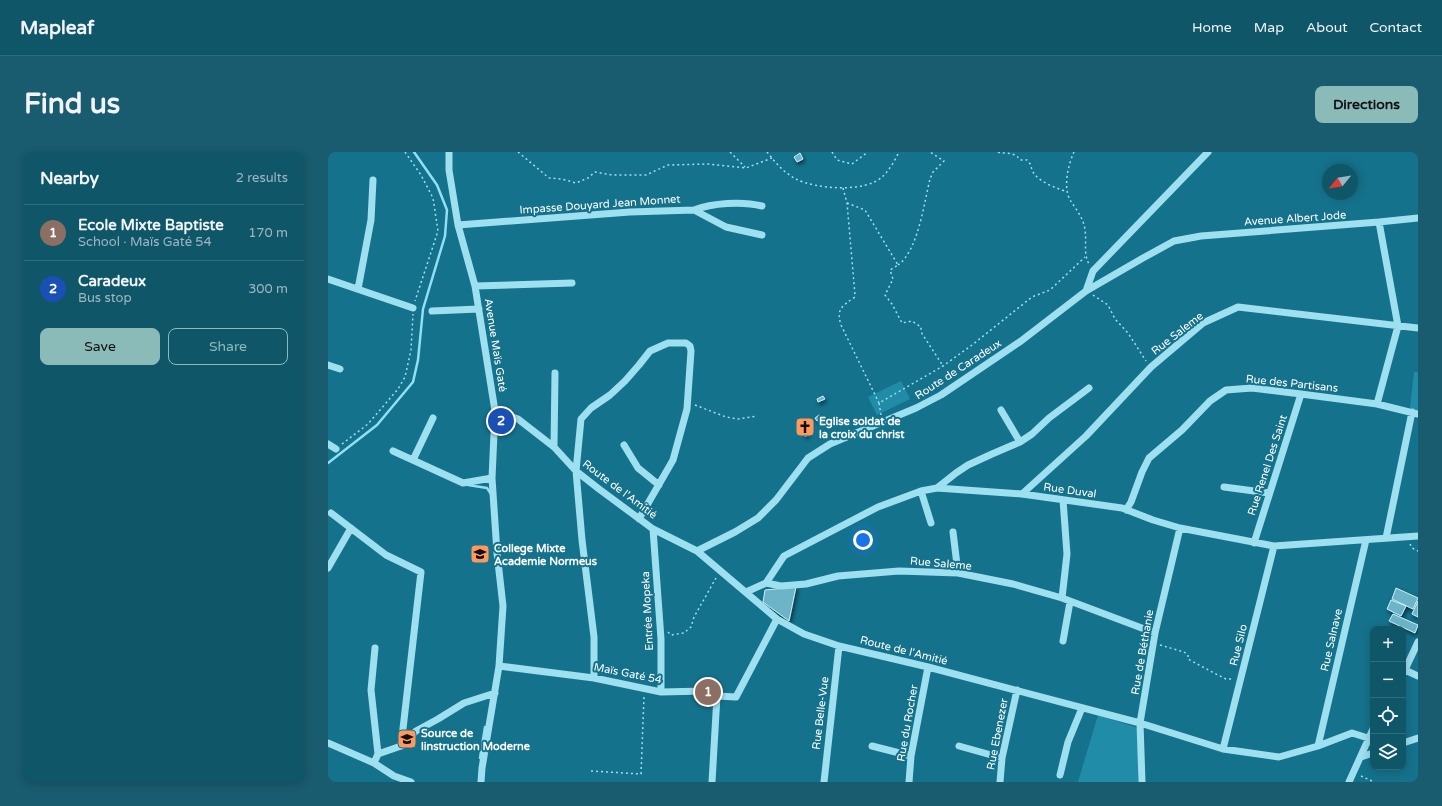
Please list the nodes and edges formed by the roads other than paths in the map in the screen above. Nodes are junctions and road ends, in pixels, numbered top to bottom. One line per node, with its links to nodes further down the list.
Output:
1 (449, 152): 8 (street, Avenue Maïs Gaté)
2 (1208, 152): 15 (street)
3 (373, 180): 14 (street)
4 (762, 206): 5 (street)
5 (694, 210): 8 (street, Impasse Douyard Jean Monnet); 9 (street, Impasse Douyard Jean Monnet)
6 (1418, 218): 7 (street, Avenue Albert Jode)
7 (1379, 222): 10 (street, Avenue Albert Jode); 19 (street)
8 (458, 225): 13 (street, Avenue Maïs Gaté)
9 (762, 235)
10 (1174, 241): 15 (street, Route de Caradeux)
11 (328, 279): 14 (street)
12 (572, 283): 13 (street)
13 (475, 286): 17 (street, Avenue Maïs Gaté)
14 (358, 290): 16 (street)
15 (1086, 290): 60 (street, Route de Caradeux)
16 (413, 308)
17 (479, 309): 18 (street); 28 (street, Avenue Maïs Gaté)
18 (432, 311)
19 (1398, 326): 20 (street, Rue Saleme); 26 (street); 45 (street, Rue Saleme)
20 (1418, 328)
21 (328, 365): 22 (street)
22 (340, 369)
23 (555, 373): 34 (street)
24 (1089, 388): 31 (street)
25 (1300, 394): 26 (street, Rue des Partisans); 44 (street, Rue Renel Des Saint); 47 (street, Rue des Partisans)
26 (1377, 404): 29 (street, Rue des Partisans)
27 (1002, 410): 31 (street)
28 (495, 411): 34 (street, Route de l'Amitié); 39 (street, Avenue Maïs Gaté)
29 (1415, 413): 56 (street)
30 (433, 418): 37 (street)
31 (1020, 442): 42 (street)
32 (328, 444): 35 (street)
33 (624, 445): 40 (street)
34 (554, 447): 38 (street, Route de l'Amitié)
35 (336, 449)
36 (393, 451): 37 (street)
37 (413, 460): 39 (street)
38 (576, 471): 40 (street); 49 (street, Route de l'Amitié); 78 (street)
39 (492, 478): 73 (street, Avenue Maïs Gaté)
40 (659, 485): 49 (street)
41 (1224, 487): 44 (street)
42 (937, 488): 43 (street, Rue Duval); 45 (street, Rue Duval)
43 (921, 491): 50 (street); 63 (street, Rue Duval)
44 (1269, 493): 58 (street, Rue Renel Des Saint)
45 (1022, 494): 46 (street, Rue Duval)
46 (1063, 500): 47 (street, Rue Duval); 65 (street)
47 (1126, 510): 52 (street, Rue Duval)
48 (331, 513): 51 (street)
49 (639, 519): 53 (street, Route de l'Amitié)
50 (931, 523)
51 (351, 528): 61 (street); 90 (street)
52 (1180, 528): 58 (street, Rue Duval); 68 (street, Rue de Béthanie)
53 (653, 529): 60 (street, Route de l'Amitié); 80 (street, Entrée Mopeka)
54 (953, 532): 62 (street)
55 (1418, 536): 56 (street, Rue Duval)
56 (1386, 538): 57 (street, Rue Duval)
57 (1366, 540): 59 (street, Rue Duval); 93 (street, Rue Salnave)
58 (1254, 543): 59 (street, Rue Duval)
59 (1274, 546): 94 (street, Rue Silo)
60 (697, 551): 64 (street, Route de l'Amitié)
61 (328, 568)
62 (958, 573): 63 (street, Rue Saleme); 65 (street, Rue Saleme)
63 (766, 583): 64 (street)
64 (746, 592): 67 (street, Route de l'Amitié)
65 (1062, 598): 66 (street, Rue Saleme)
66 (1070, 602): 68 (street, Rue Saleme); 69 (street)
67 (777, 618): 71 (street, Route de l'Amitié); 82 (street, Maïs Gaté 54)
68 (1154, 637): 84 (street, Rue de Béthanie)
69 (1063, 641)
70 (1418, 642): 75 (street)
71 (839, 646): 74 (street, Route de l'Amitié); 106 (street, Rue Belle-Vue)
72 (375, 648): 95 (street)
73 (499, 666): 78 (street, Maïs Gaté 54); 81 (street, Avenue Maïs Gaté)
74 (928, 667): 79 (street, Route de l'Amitié); 97 (street, Rue du Rocher)
75 (1406, 668)
76 (1406, 673): 77 (street)
77 (1418, 676)
78 (594, 678): 80 (street, Maïs Gaté 54)
79 (1017, 690): 83 (street, Route de l'Amitié); 98 (street, Rue Ebenezer)
80 (661, 692): 82 (street, Maïs Gaté 54)
81 (495, 693): 90 (street); 104 (street, Avenue Maïs Gaté)
82 (717, 696): 105 (street)
83 (1082, 708): 84 (street, Route de l'Amitié); 101 (street)
84 (1140, 723): 94 (street, Route de l'Amitié); 109 (street, Rue de Béthanie)
85 (1370, 734): 86 (street)
86 (1368, 738): 93 (street, Route de l'Amitié); 99 (street)
87 (1418, 738): 88 (street)
88 (1406, 742)
89 (328, 743): 100 (street)
90 (401, 746): 95 (street)
91 (872, 746): 97 (street)
92 (959, 746): 98 (street)
93 (1318, 746): 94 (street, Route de l'Amitié)
94 (1223, 749)
95 (378, 754): 100 (street)
96 (1370, 754): 99 (street)
97 (911, 756): 107 (street, Rue du Rocher)
98 (1002, 758): 108 (street, Rue Ebenezer)
99 (1361, 758): 110 (street)
100 (374, 763): 102 (street)
101 (1060, 775)
102 (392, 779): 103 (street)
103 (411, 782)
104 (482, 782)
105 (712, 782)
106 (824, 782)
107 (909, 782)
108 (1000, 782)
109 (1142, 782)
110 (1349, 782)

